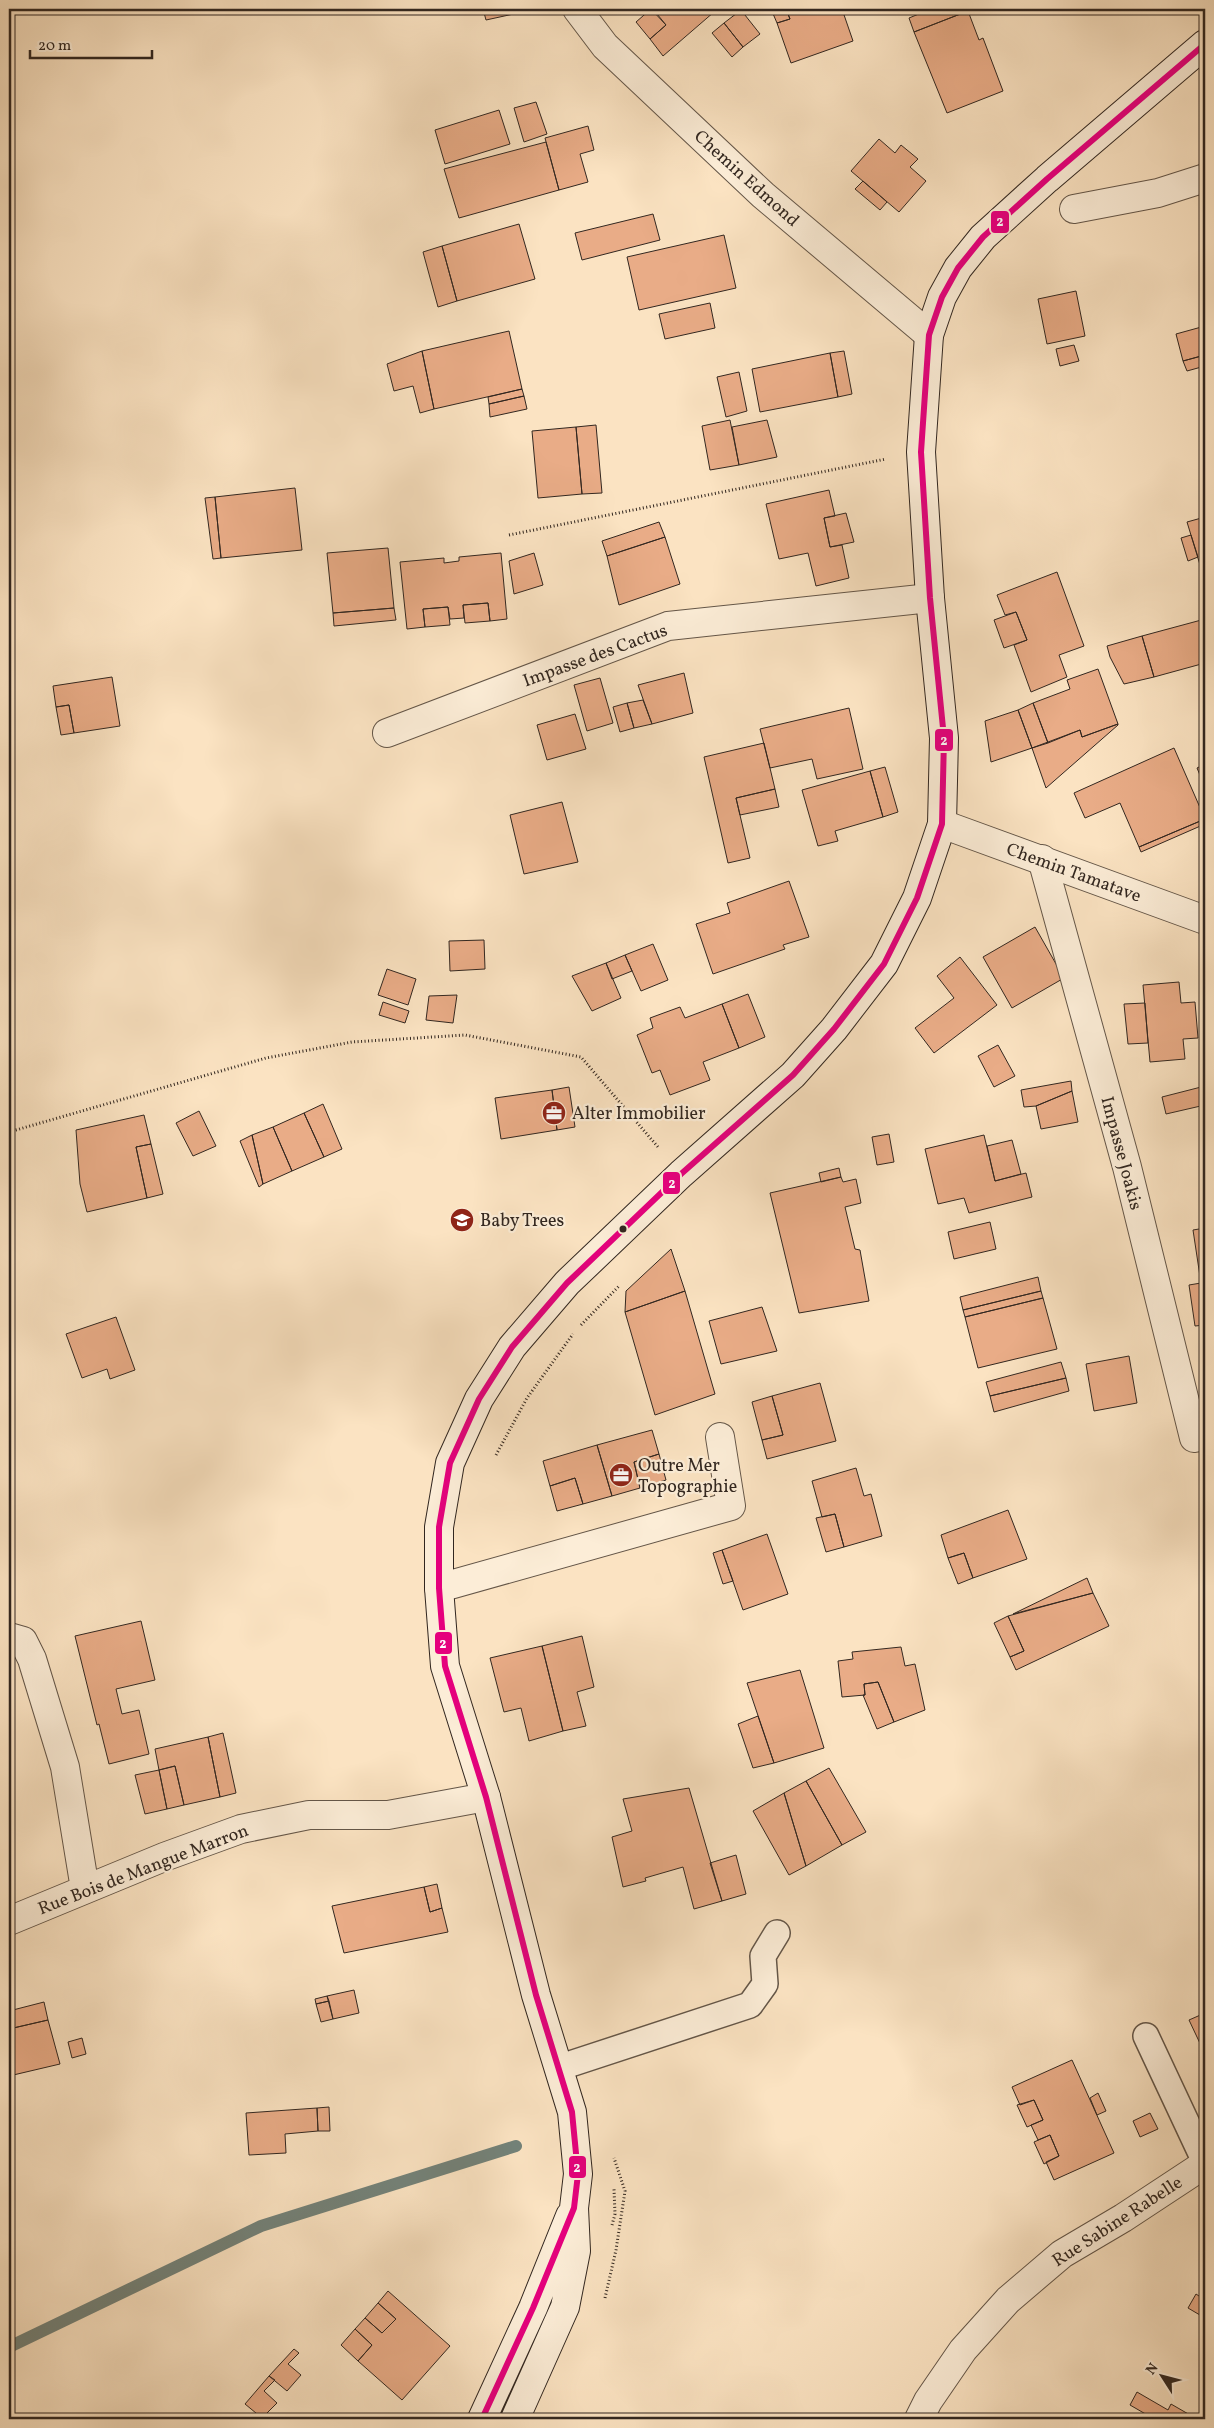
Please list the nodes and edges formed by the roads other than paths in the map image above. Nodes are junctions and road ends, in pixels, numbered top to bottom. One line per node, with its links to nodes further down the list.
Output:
1 (577, 9): 5 (street, Chemin Edmond)
2 (1205, 44): 5 (street)
3 (1205, 178): 4 (street)
4 (1074, 209)
5 (929, 335): 6 (street)
6 (930, 598): 7 (street, Impasse des Cactus); 8 (street)
7 (387, 733)
8 (942, 824): 9 (street, Chemin Tamatave); 13 (street)
9 (1042, 859): 10 (street, Chemin Tamatave); 11 (street, Impasse Joakis)
10 (1205, 920)
11 (1205, 1436)
12 (720, 1437): 13 (street)
13 (439, 1588): 15 (street)
14 (9, 1637): 16 (street)
15 (486, 1797): 16 (street, Rue Bois de Mangue Marron); 20 (street)
16 (85, 1889): 17 (street, Rue Bois de Mangue Marron)
17 (9, 1921)
18 (777, 1932): 20 (lane)
19 (1146, 2036): 21 (lane)
20 (558, 2068): 22 (street)
21 (1205, 2163): 25 (street, Rue Sabine Rabelle)
22 (574, 2208): 23 (street); 24 (street)
23 (482, 2419)
24 (515, 2419)
25 (919, 2419)

